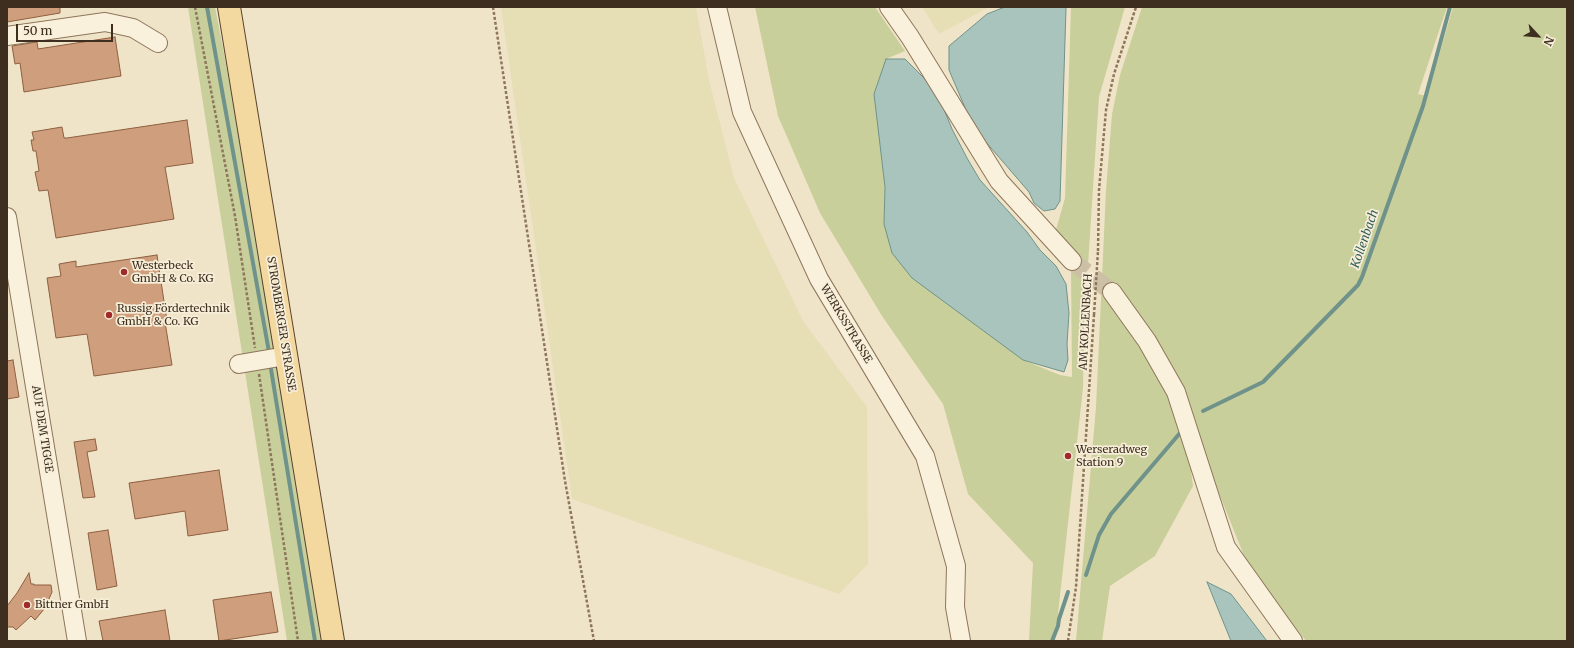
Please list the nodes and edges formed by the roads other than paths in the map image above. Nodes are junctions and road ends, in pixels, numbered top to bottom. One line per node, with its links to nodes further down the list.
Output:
1 (229, 7): 9 (main road, STROMBERGER STRASSE)
2 (717, 7): 13 (street, WERKSSTRASSE)
3 (889, 7): 7 (street)
4 (7, 36): 5 (street)
5 (158, 43)
6 (7, 217): 11 (street, AUF DEM TIGGE)
7 (1072, 261)
8 (1112, 292): 14 (street)
9 (286, 356): 10 (street); 12 (main road, STROMBERGER STRASSE)
10 (239, 364)
11 (77, 641)
12 (333, 641)
13 (961, 641)
14 (1293, 641)

